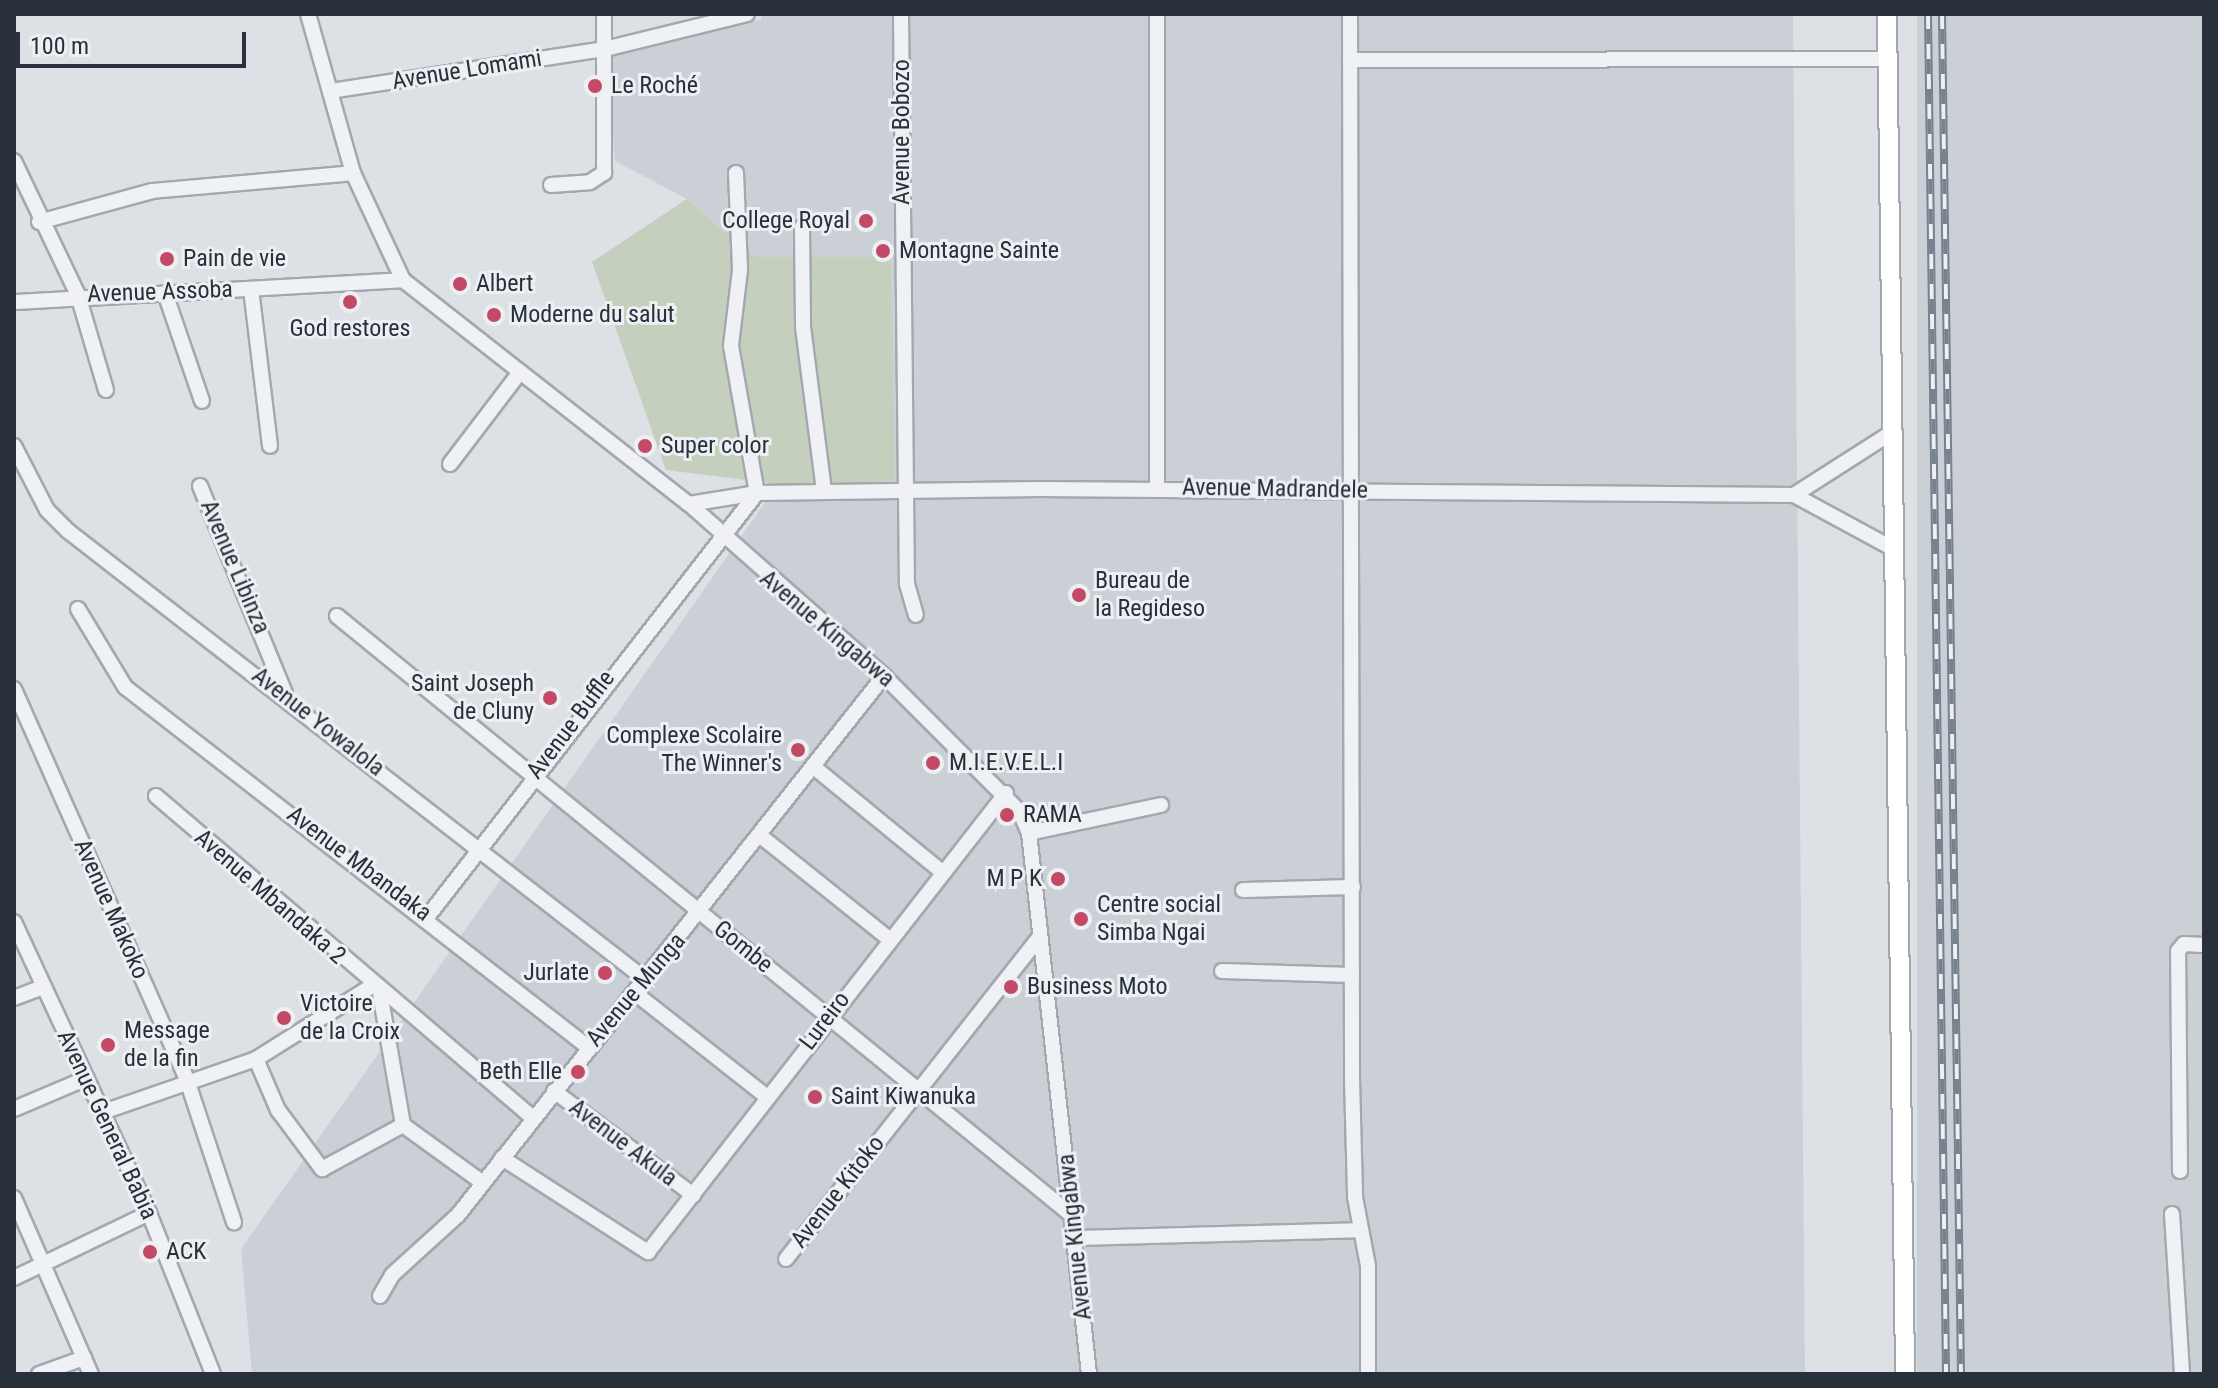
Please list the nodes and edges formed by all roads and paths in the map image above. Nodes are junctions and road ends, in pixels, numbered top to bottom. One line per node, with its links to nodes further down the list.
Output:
1 (308, 14): 11 (street, Avenue Kingabwa)
2 (604, 14): 8 (street)
3 (747, 14): 8 (street, Avenue Lomami)
4 (901, 14): 33 (street, Avenue Bobozo)
5 (1157, 14): 31 (street)
6 (1350, 14): 10 (street)
7 (1887, 14): 9 (main road)
8 (605, 49): 11 (street, Avenue Lomami); 15 (street)
9 (1887, 59): 10 (street); 26 (main road)
10 (1350, 60): 32 (street)
11 (330, 91): 13 (street, Avenue Kingabwa)
12 (14, 161): 16 (street)
13 (353, 173): 16 (street); 18 (street, Avenue Kingabwa)
14 (736, 173): 35 (street)
15 (551, 185)
16 (39, 222): 21 (street)
17 (802, 227): 34 (street)
18 (403, 280): 19 (street, Avenue Assoba); 23 (street, Avenue Kingabwa)
19 (251, 289): 20 (street, Avenue Assoba); 28 (street)
20 (165, 293): 21 (street, Avenue Assoba); 25 (street)
21 (78, 295): 22 (street, Avenue Assoba); 24 (street)
22 (14, 302)
23 (517, 376): 29 (street); 37 (street, Avenue Kingabwa)
24 (106, 390)
25 (202, 401)
26 (1888, 435): 36 (street); 39 (main road)
27 (14, 446): 45 (street, Avenue Yowalola)
28 (270, 446)
29 (450, 464)
30 (200, 486): 45 (street, Avenue Libinza)
31 (1157, 488): 32 (street, Avenue Madrandele); 33 (street, Avenue Madrandele)
32 (1356, 490): 36 (street, Avenue Madrandele); 55 (street)
33 (905, 491): 34 (street, Avenue Madrandele); 41 (street, Avenue Bobozo)
34 (824, 492): 35 (street, Avenue Madrandele)
35 (757, 493): 37 (street, Avenue Madrandele); 38 (street, Avenue Buffle)
36 (1794, 495): 39 (street)
37 (689, 504): 38 (street, Avenue Kingabwa)
38 (717, 536): 43 (street, Avenue Kingabwa); 47 (street, Avenue Buffle)
39 (1894, 549): 103 (main road)
40 (78, 609): 58 (street, Avenue Mbandaka)
41 (916, 615)
42 (337, 616): 47 (street, Gombe)
43 (884, 676): 46 (street, Avenue Munga); 48 (street, Avenue Kingabwa)
44 (14, 689): 74 (street, Avenue Makoko)
45 (286, 694): 53 (street, Avenue Yowalola)
46 (815, 768): 52 (street, Avenue Munga); 54 (street)
47 (533, 775): 53 (street, Avenue Buffle); 57 (street, Gombe)
48 (1006, 793): 51 (street, Avenue Kingabwa); 54 (street, Lureiro)
49 (156, 796): 67 (street, Avenue Mbandaka 2)
50 (1161, 805): 51 (street)
51 (1029, 833): 60 (street, Avenue Kingabwa)
52 (763, 838): 57 (street, Avenue Munga); 61 (street)
53 (477, 848): 58 (street, Avenue Buffle); 65 (street, Avenue Yowalola)
54 (942, 872): 61 (street, Lureiro)
55 (1353, 887): 56 (street); 64 (street)
56 (1243, 890)
57 (702, 913): 65 (street, Avenue Munga); 70 (street, Gombe)
58 (428, 916): 71 (street, Avenue Mbandaka)
59 (14, 922): 66 (street, Avenue General Babia)
60 (1039, 937): 75 (street, Avenue Kitoko); 89 (street, Avenue Kingabwa)
61 (888, 938): 70 (street, Lureiro)
62 (2204, 945): 83 (street)
63 (1222, 971): 64 (street)
64 (1352, 975): 91 (street)
65 (646, 980): 68 (street, Avenue Munga)
66 (43, 987): 69 (street); 73 (street, Avenue General Babia)
67 (376, 989): 72 (street); 80 (street, Avenue Mbandaka 2); 81 (street)
68 (635, 993): 71 (street, Avenue Munga); 77 (street)
69 (14, 998)
70 (829, 1017): 75 (street, Gombe); 77 (street, Lureiro)
71 (588, 1047): 76 (street, Avenue Munga)
72 (256, 1059): 74 (street); 81 (street)
73 (87, 1078): 78 (street); 79 (street, Avenue General Babia)
74 (187, 1080): 79 (street); 90 (street, Avenue Makoko)
75 (917, 1089): 89 (street, Gombe); 93 (street, Avenue Kitoko)
76 (554, 1091): 80 (street, Avenue Munga); 85 (street, Avenue Akula)
77 (767, 1097): 85 (street, Lureiro)
78 (14, 1109)
79 (103, 1112): 87 (street, Avenue General Babia)
80 (533, 1118): 82 (street, Avenue Munga)
81 (403, 1125): 84 (street)
82 (502, 1158): 84 (street, Avenue Munga); 85 (street, Lureiro)
83 (2180, 1171)
84 (483, 1183): 96 (street, Avenue Munga)
85 (693, 1195)
86 (14, 1198): 94 (street)
87 (149, 1213): 94 (street); 100 (street, Avenue General Babia)
88 (2172, 1214): 104 (street)
89 (1074, 1217): 92 (street, Avenue Kingabwa)
90 (234, 1222)
91 (1359, 1230): 92 (street); 102 (street)
92 (1076, 1238): 101 (street, Avenue Kingabwa)
93 (786, 1259)
94 (43, 1266): 95 (street); 97 (street)
95 (14, 1278)
96 (380, 1296)
97 (84, 1358): 98 (street); 99 (street)
98 (39, 1374)
99 (91, 1374)
100 (213, 1374)
101 (1089, 1374)
102 (1368, 1374)
103 (1905, 1374)
104 (2182, 1374)

